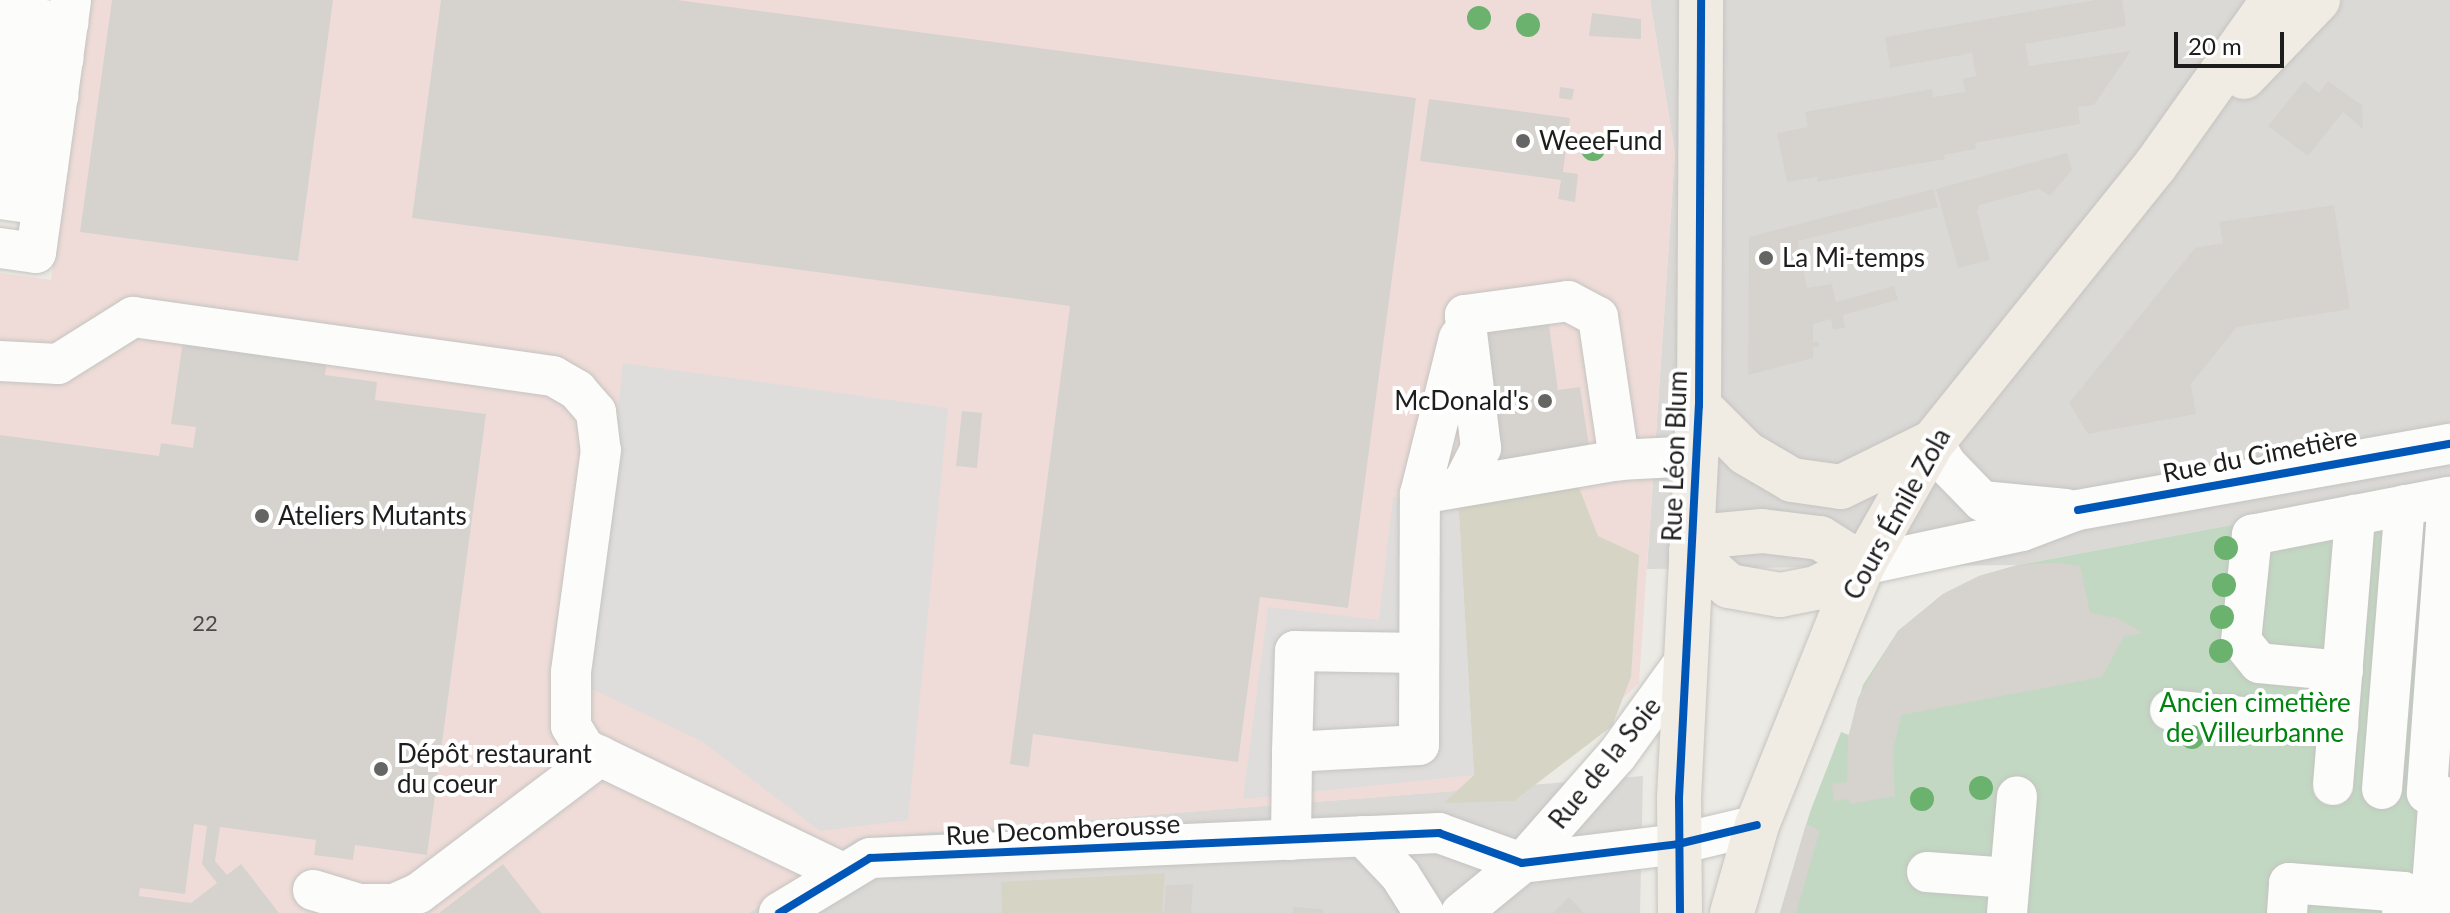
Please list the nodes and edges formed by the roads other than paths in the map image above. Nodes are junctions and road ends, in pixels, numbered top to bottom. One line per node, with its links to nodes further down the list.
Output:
1 (1701, 0): 15 (main road, Rue Léon Blum)
2 (2273, 0): 10 (main road, Cours Émile Zola)
3 (2318, 0): 10 (main road, Cours Émile Zola)
4 (0, 14): 7 (street)
5 (0, 51): 7 (street)
6 (0, 88): 7 (street)
7 (58, 98): 8 (street); 9 (street); 11 (street); 12 (street)
8 (0, 125)
9 (0, 163)
10 (2155, 166): 17 (main road, Cours Émile Zola)
11 (0, 199)
12 (18, 250)
13 (1465, 315): 19 (street); 20 (street); 21 (street)
14 (0, 361): 33 (street)
15 (1699, 406): 17 (main road); 18 (main road, Rue Léon Blum)
16 (2442, 440): 23 (street, Rue du Cimetière)
17 (1933, 442): 23 (street, Rue du Cimetière); 26 (main road, Cours Émile Zola)
18 (1696, 456): 19 (street); 25 (main road, Rue Léon Blum)
19 (1619, 460): 20 (street)
20 (1462, 485): 21 (street)
21 (1420, 494): 27 (street)
22 (2405, 505): 24 (street); 35 (street); 45 (street)
23 (2078, 510): 26 (street, Rue du Cimetière)
24 (2355, 515): 29 (street); 29 (street)
25 (1691, 552): 26 (main road); 26 (main road); 28 (main road, Rue Léon Blum)
26 (1863, 565): 36 (main road, Cours Émile Zola)
27 (1419, 653): 32 (street); 32 (street)
28 (1685, 661): 39 (main road, Rue Léon Blum); 40 (street, Rue de la Soie)
29 (2343, 671): 31 (street)
30 (2170, 710): 31 (street)
31 (2338, 726): 34 (street)
32 (1292, 752): 38 (street)
33 (600, 756): 42 (street); 43 (street)
34 (2333, 785)
35 (2382, 789)
36 (1757, 825): 39 (street, Rue de la Soie); 50 (main road, Cours Émile Zola)
37 (1363, 836): 38 (street, Rue Decomberousse); 40 (street); 47 (street)
38 (1291, 840): 42 (street, Rue Decomberousse)
39 (1678, 844): 40 (street, Rue de la Soie); 49 (main road, Rue Léon Blum)
40 (1522, 863): 48 (street, Rue de la Soie)
41 (1927, 872): 44 (street)
42 (843, 873): 46 (street, Rue Decomberousse)
43 (313, 890)
44 (2009, 896): 51 (street)
45 (2412, 906): 52 (street)
46 (779, 913)
47 (1424, 913)
48 (1461, 913)
49 (1680, 913)
50 (1732, 913)
51 (2032, 913)
52 (2287, 913)

